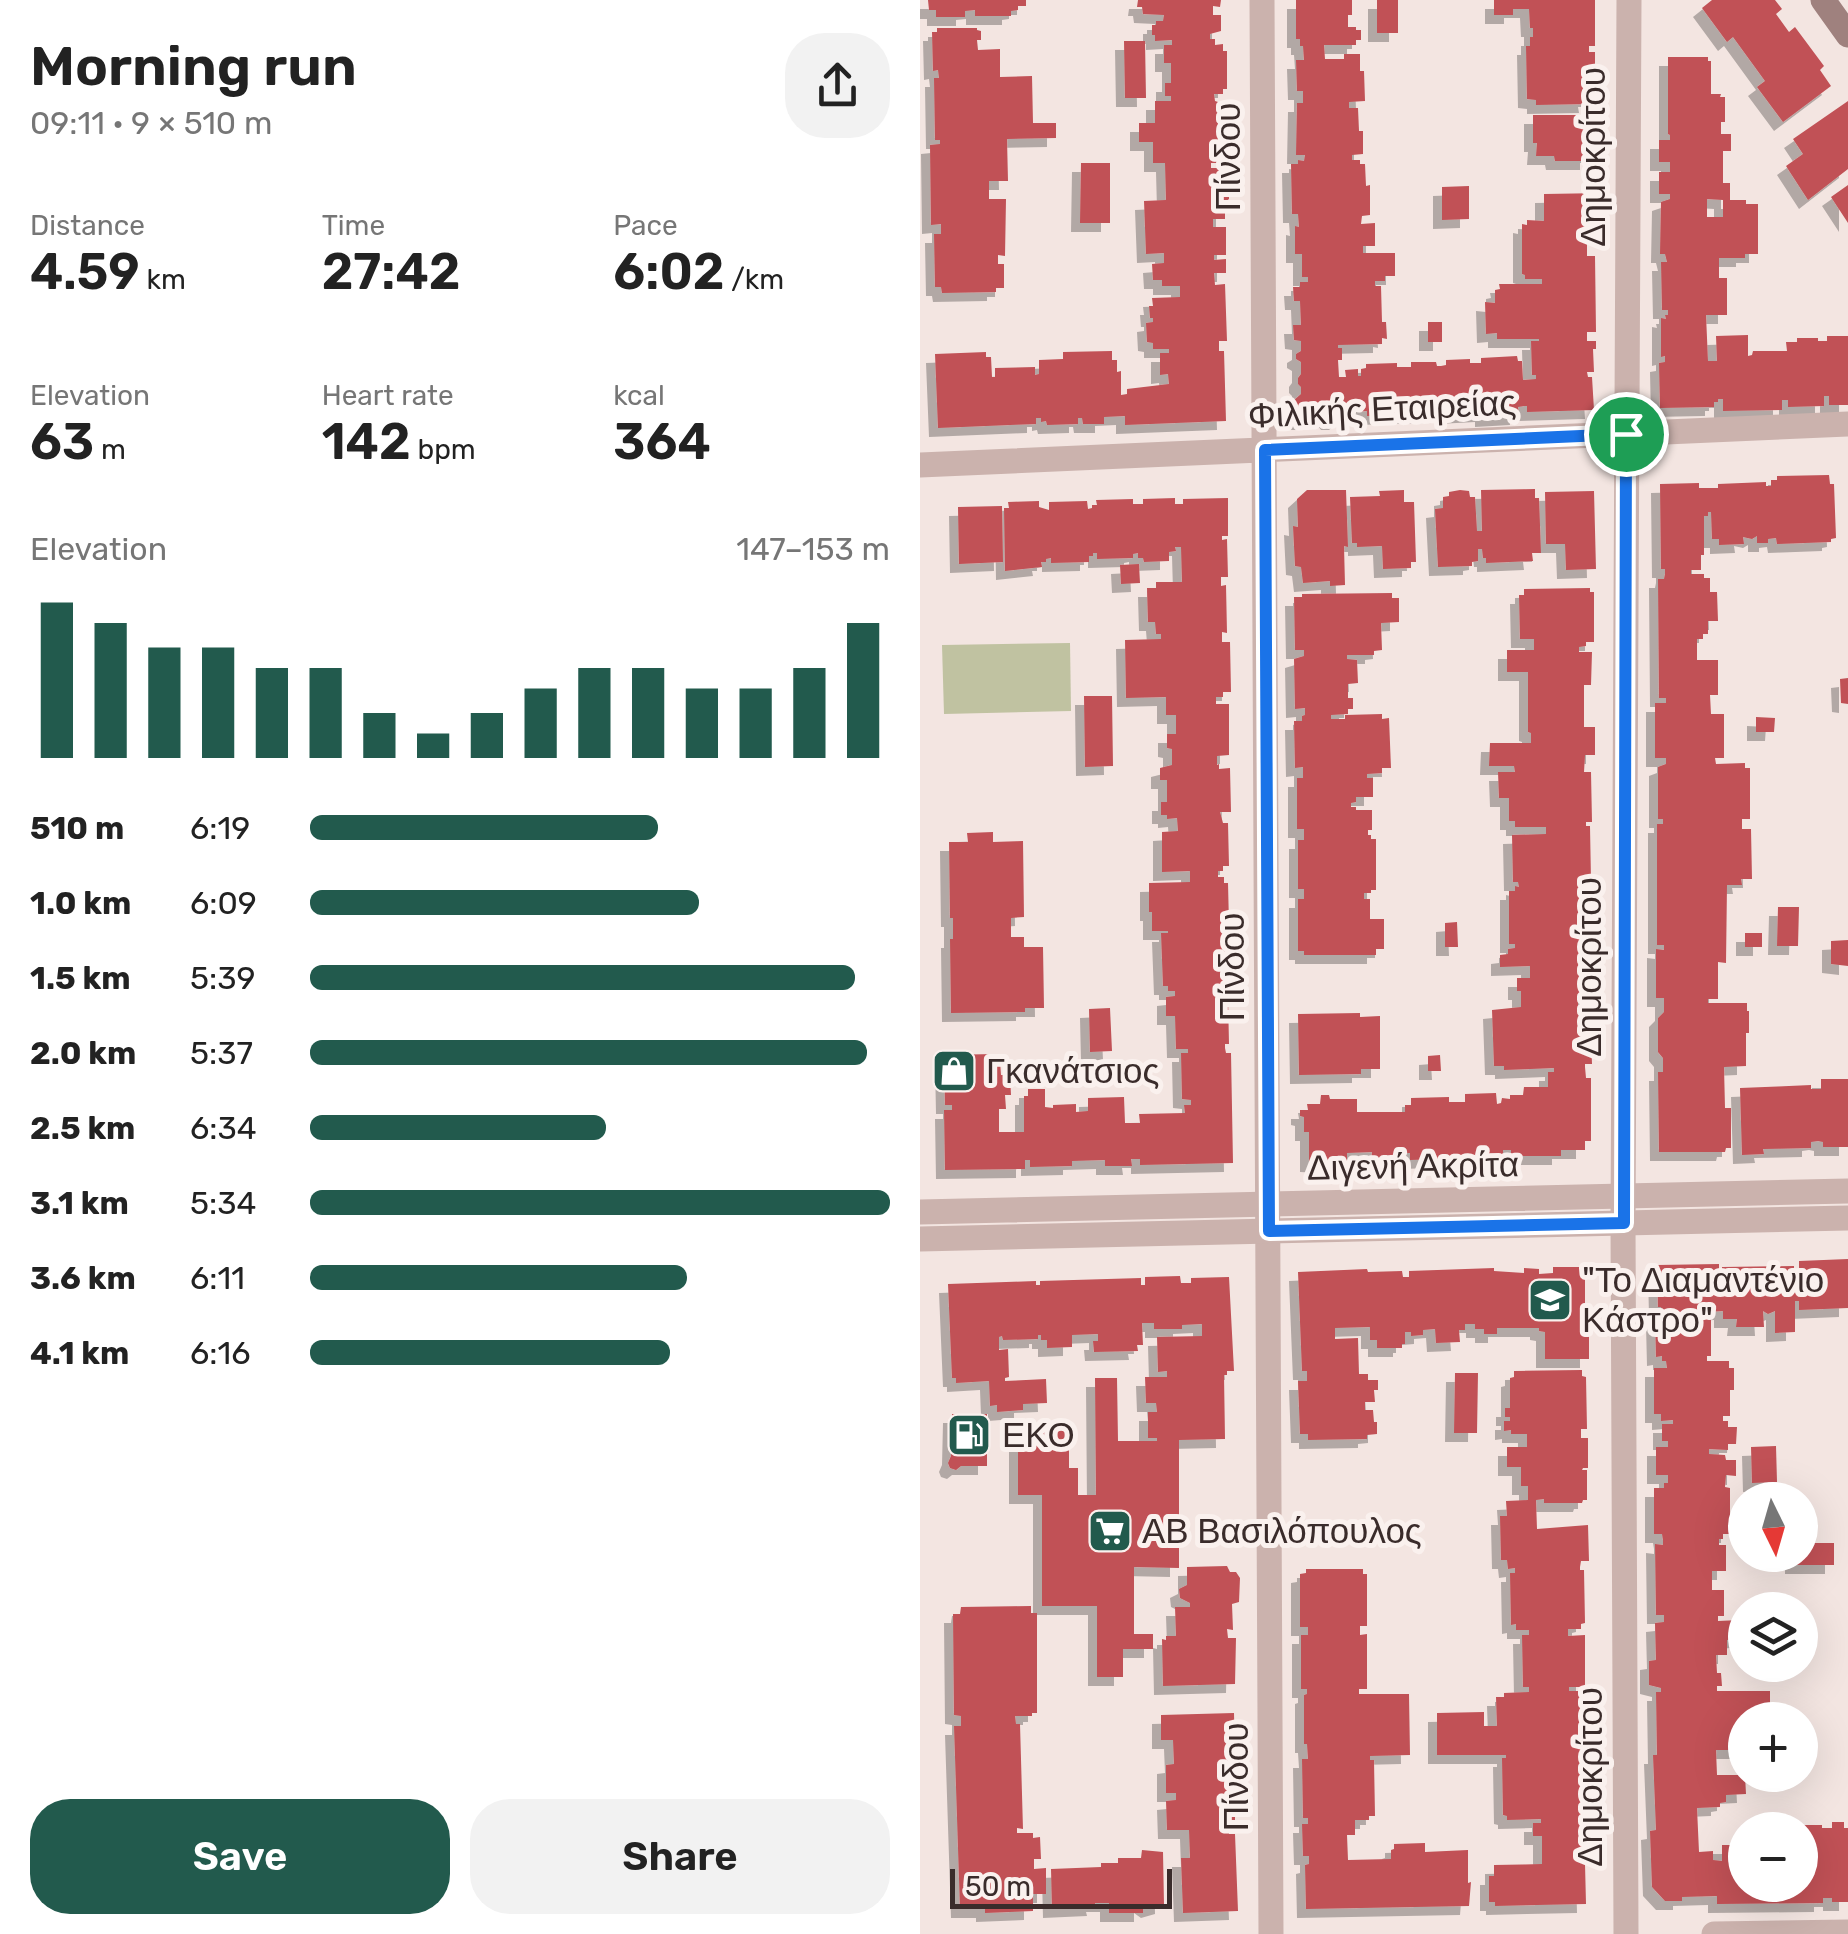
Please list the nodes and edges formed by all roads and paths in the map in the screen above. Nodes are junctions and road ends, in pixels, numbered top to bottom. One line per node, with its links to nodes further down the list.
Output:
1 (1262, 0): 7 (street, Πίνδου)
2 (1629, 0): 6 (street, Δημοκρίτου)
3 (1822, 0): 4 (main road)
4 (1848, 35)
5 (1848, 424): 6 (street, Φιλικής Εταιρείας)
6 (1626, 434): 7 (street, Φιλικής Εταιρείας); 10 (street, Δημοκρίτου)
7 (1265, 450): 8 (street, Φιλικής Εταιρείας); 11 (street, Πίνδου)
8 (920, 465)
9 (1848, 1191): 10 (street, Διγενή Ακρίτα)
10 (1624, 1196): 11 (street, Διγενή Ακρίτα); 14 (street, Δημοκρίτου)
11 (1268, 1204): 12 (street, Διγενή Ακρίτα); 15 (street, Πίνδου)
12 (920, 1212)
13 (1848, 1218): 14 (street, Διγενή Ακρίτα)
14 (1624, 1223): 15 (street, Διγενή Ακρίτα); 19 (street, Δημοκρίτου)
15 (1269, 1231): 16 (street, Διγενή Ακρίτα); 18 (street, Πίνδου)
16 (920, 1239)
17 (1848, 1932): 20 (street)
18 (1271, 1934)
19 (1626, 1934)
20 (1714, 1934)

